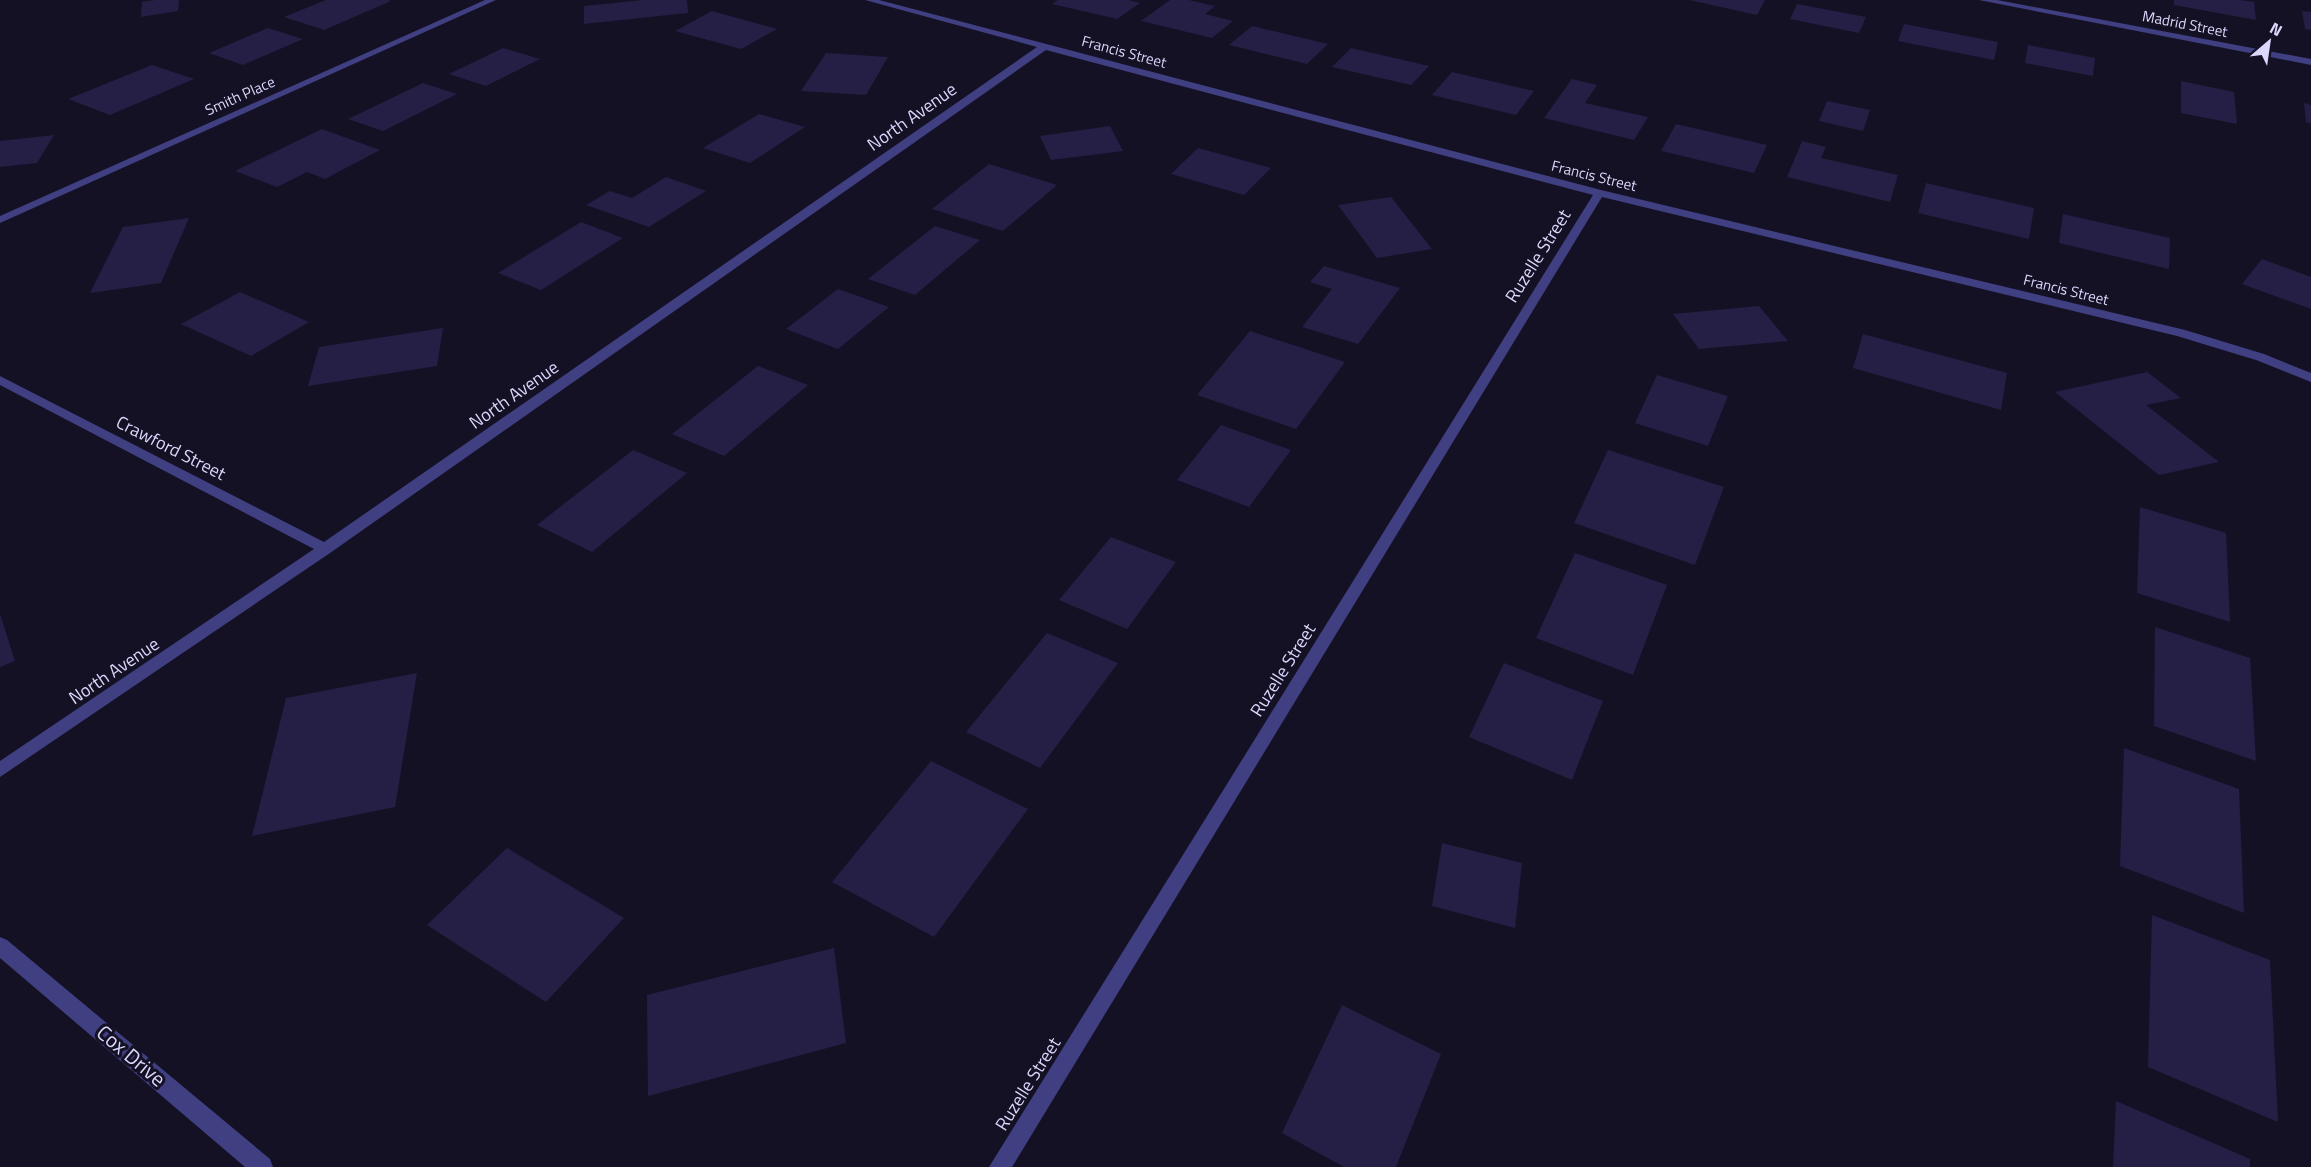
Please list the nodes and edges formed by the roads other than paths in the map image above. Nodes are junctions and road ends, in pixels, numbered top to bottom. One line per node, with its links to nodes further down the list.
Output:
1 (492, 0): 7 (street, Smith Place)
2 (869, 0): 4 (street, Francis Street)
3 (1983, 0): 5 (street, Madrid Street)
4 (1045, 46): 6 (street, Francis Street); 10 (street, North Avenue)
5 (2311, 62)
6 (1599, 193): 8 (street, Francis Street); 14 (street, Ruzelle Street)
7 (0, 220)
8 (2311, 378)
9 (0, 380): 10 (street, Crawford Street)
10 (325, 549): 11 (street, North Avenue)
11 (0, 770)
12 (0, 946): 13 (street, Cox Drive)
13 (262, 1167)
14 (1000, 1167)

